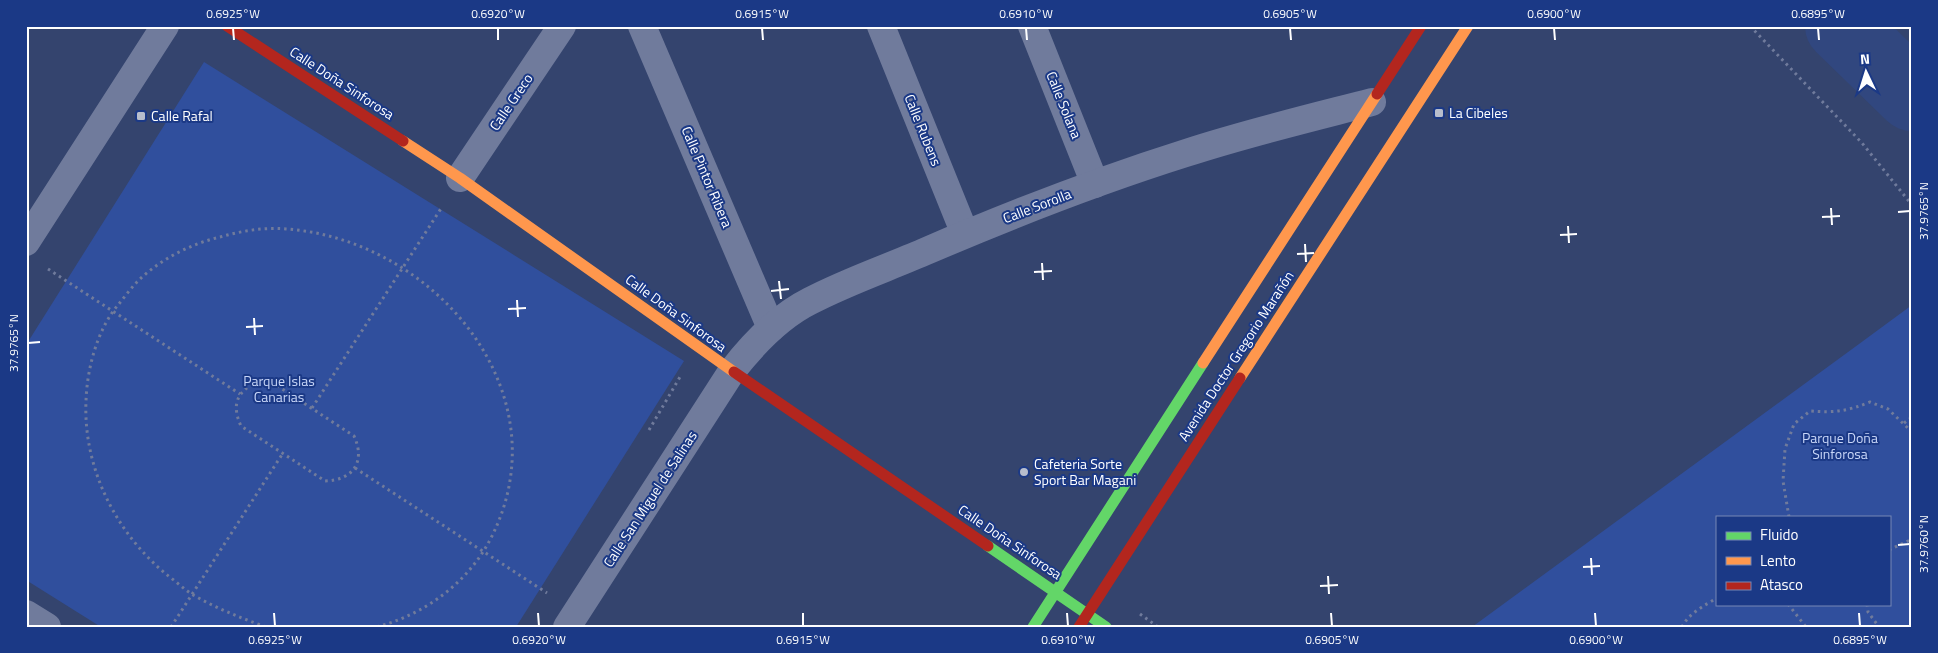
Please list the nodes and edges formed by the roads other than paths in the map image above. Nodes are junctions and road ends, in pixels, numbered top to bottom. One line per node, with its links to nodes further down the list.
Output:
1 (165, 26): 13 (street)
2 (227, 26): 10 (street, Calle Doña Sinforosa)
3 (562, 26): 10 (street, Calle Greco)
4 (642, 26): 14 (street, Calle Pintor Ribera)
5 (881, 26): 12 (street, Calle Rubens)
6 (1032, 26): 11 (street, Calle Solana)
7 (1422, 26): 9 (street, Avenida Doctor Gregorio Marañón)
8 (1468, 26): 17 (street, Avenida Doctor Gregorio Marañón)
9 (1372, 102): 11 (street, Calle Sorolla); 16 (street, Avenida Doctor Gregorio Marañón)
10 (460, 178): 15 (street, Calle Doña Sinforosa)
11 (1095, 184): 12 (street, Calle Sorolla)
12 (965, 234): 14 (street, Calle Sorolla)
13 (26, 242)
14 (771, 328): 15 (street, Calle Sorolla)
15 (732, 371): 16 (street, Calle Doña Sinforosa); 20 (street, Calle San Miguel de Salinas)
16 (1056, 592): 17 (street, Calle Doña Sinforosa); 21 (street, Avenida Doctor Gregorio Marañón)
17 (1087, 613): 22 (street, Avenida Doctor Gregorio Marañón); 23 (street, Calle Doña Sinforosa)
18 (26, 614): 19 (street)
19 (47, 627)
20 (567, 627)
21 (1033, 627)
22 (1079, 627)
23 (1106, 627)

